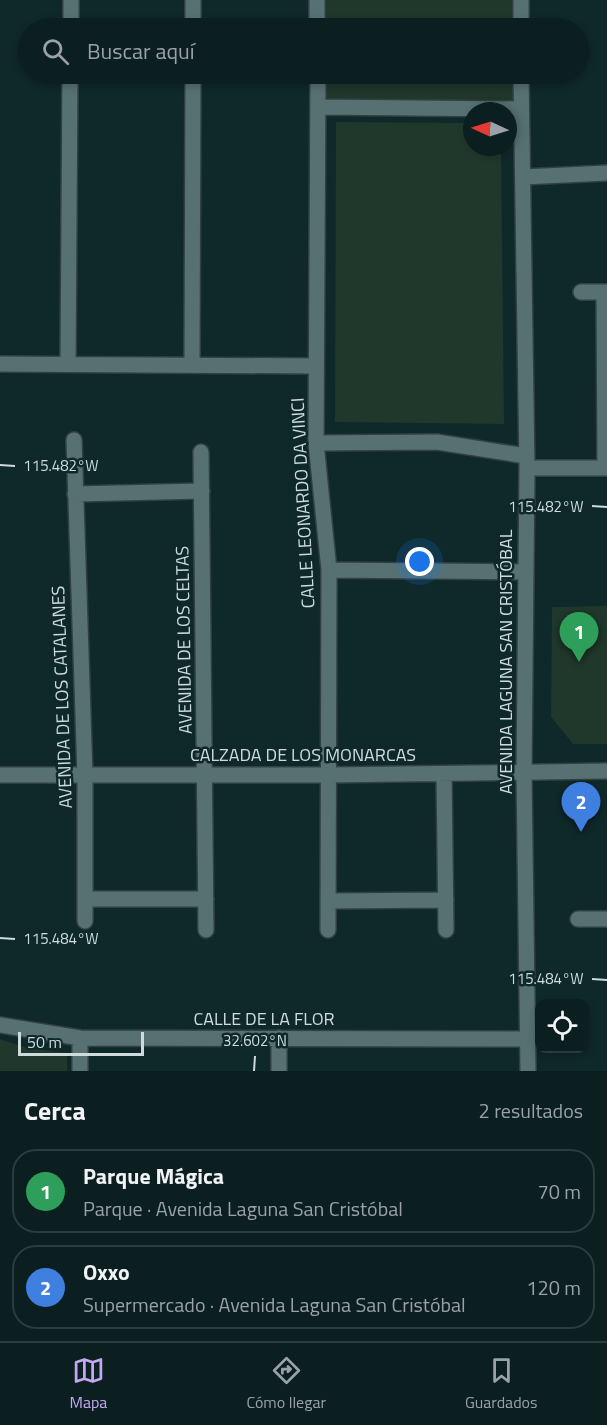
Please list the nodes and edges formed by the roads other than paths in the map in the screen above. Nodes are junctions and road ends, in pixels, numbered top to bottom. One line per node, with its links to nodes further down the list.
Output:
1 (71, 0): 5 (street)
2 (193, 0): 6 (street)
3 (317, 0): 7 (street)
4 (521, 0): 8 (street)
5 (71, 18)
6 (193, 18)
7 (317, 18)
8 (521, 18)
9 (70, 84): 20 (street)
10 (193, 84): 21 (street)
11 (318, 84): 13 (street, CALLE LEONARDO DA VINCI)
12 (521, 84): 14 (street, AVENIDA LAGUNA SAN CRISTÓBAL)
13 (318, 107): 14 (street); 22 (street, CALLE LEONARDO DA VINCI)
14 (520, 109): 16 (street, AVENIDA LAGUNA SAN CRISTÓBAL)
15 (607, 173): 16 (street)
16 (523, 177): 26 (street, AVENIDA LAGUNA SAN CRISTÓBAL)
17 (581, 292): 18 (street)
18 (605, 292): 27 (street)
19 (0, 364): 20 (street)
20 (68, 364): 21 (street)
21 (192, 365): 22 (street)
22 (315, 366): 24 (street, CALLE LEONARDO DA VINCI)
23 (74, 440): 29 (street, AVENIDA DE LOS CATALANES)
24 (316, 443): 26 (street); 30 (street, CALLE LEONARDO DA VINCI)
25 (201, 452): 28 (street, AVENIDA DE LOS CELTAS)
26 (527, 462): 27 (street); 31 (street, AVENIDA LAGUNA SAN CRISTÓBAL)
27 (606, 468)
28 (202, 491): 29 (street); 38 (street, AVENIDA DE LOS CELTAS)
29 (75, 494): 37 (street, AVENIDA DE LOS CATALANES)
30 (329, 570): 31 (street); 36 (street, CALLE LEONARDO DA VINCI)
31 (525, 572): 33 (street, AVENIDA LAGUNA SAN CRISTÓBAL)
32 (607, 771): 33 (street, CALZADA DE LOS MONARCAS)
33 (524, 773): 34 (street, CALZADA DE LOS MONARCAS); 52 (street, AVENIDA LAGUNA SAN CRISTÓBAL)
34 (444, 774): 36 (street, CALZADA DE LOS MONARCAS); 41 (street)
35 (0, 775): 37 (street, CALZADA DE LOS MONARCAS)
36 (328, 775): 38 (street, CALZADA DE LOS MONARCAS); 42 (street, CALLE LEONARDO DA VINCI)
37 (85, 776): 38 (street, CALZADA DE LOS MONARCAS); 39 (street, AVENIDA DE LOS CATALANES)
38 (204, 776): 40 (street, AVENIDA DE LOS CELTAS)
39 (86, 899): 40 (street); 45 (street, AVENIDA DE LOS CATALANES)
40 (206, 899): 46 (street, AVENIDA DE LOS CELTAS)
41 (446, 900): 42 (street); 48 (street)
42 (328, 901): 47 (street, CALLE LEONARDO DA VINCI)
43 (578, 919): 44 (street)
44 (607, 919)
45 (85, 921)
46 (206, 930)
47 (328, 930)
48 (446, 930)
49 (0, 1024): 50 (street, CALLE DE LA FLOR)
50 (81, 1038): 51 (street, CALLE DE LA FLOR); 53 (street)
51 (279, 1038): 52 (street, CALLE DE LA FLOR); 54 (street)
52 (528, 1039): 55 (street, AVENIDA LAGUNA SAN CRISTÓBAL)
53 (80, 1071)
54 (279, 1071)
55 (528, 1071)

